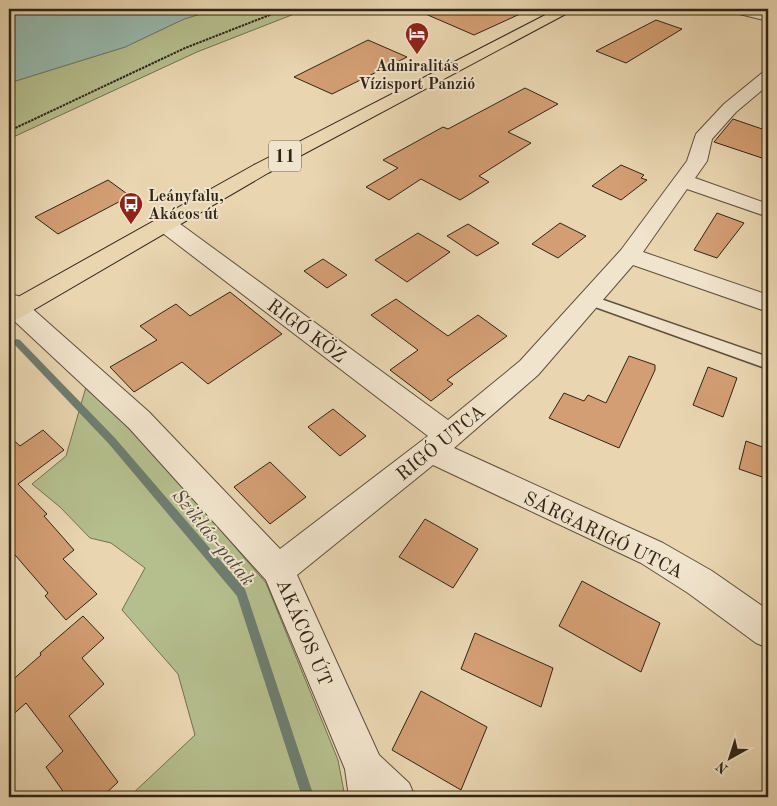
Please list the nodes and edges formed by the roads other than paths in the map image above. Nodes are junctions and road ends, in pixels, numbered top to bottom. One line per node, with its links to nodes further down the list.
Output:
1 (568, 9): 7 (main road, 11)
2 (736, 9): 3 (street)
3 (768, 17)
4 (768, 77): 5 (street, RIGÓ UTCA)
5 (684, 181): 6 (street); 8 (street, RIGÓ UTCA)
6 (768, 211)
7 (164, 223): 11 (main road, 11); 13 (street, RIGÓ KÖZ)
8 (629, 255): 9 (street, RIGÓ UTCA); 10 (street)
9 (589, 300): 12 (lane); 13 (street, RIGÓ UTCA)
10 (768, 304)
11 (11, 308): 14 (street, AKÁCOS ÚT)
12 (768, 363)
13 (440, 444): 14 (street, RIGÓ UTCA); 15 (street, SÁRGARIGÓ UTCA)
14 (278, 570): 16 (street, AKÁCOS ÚT)
15 (768, 631)
16 (367, 783): 17 (street)
17 (395, 797)

